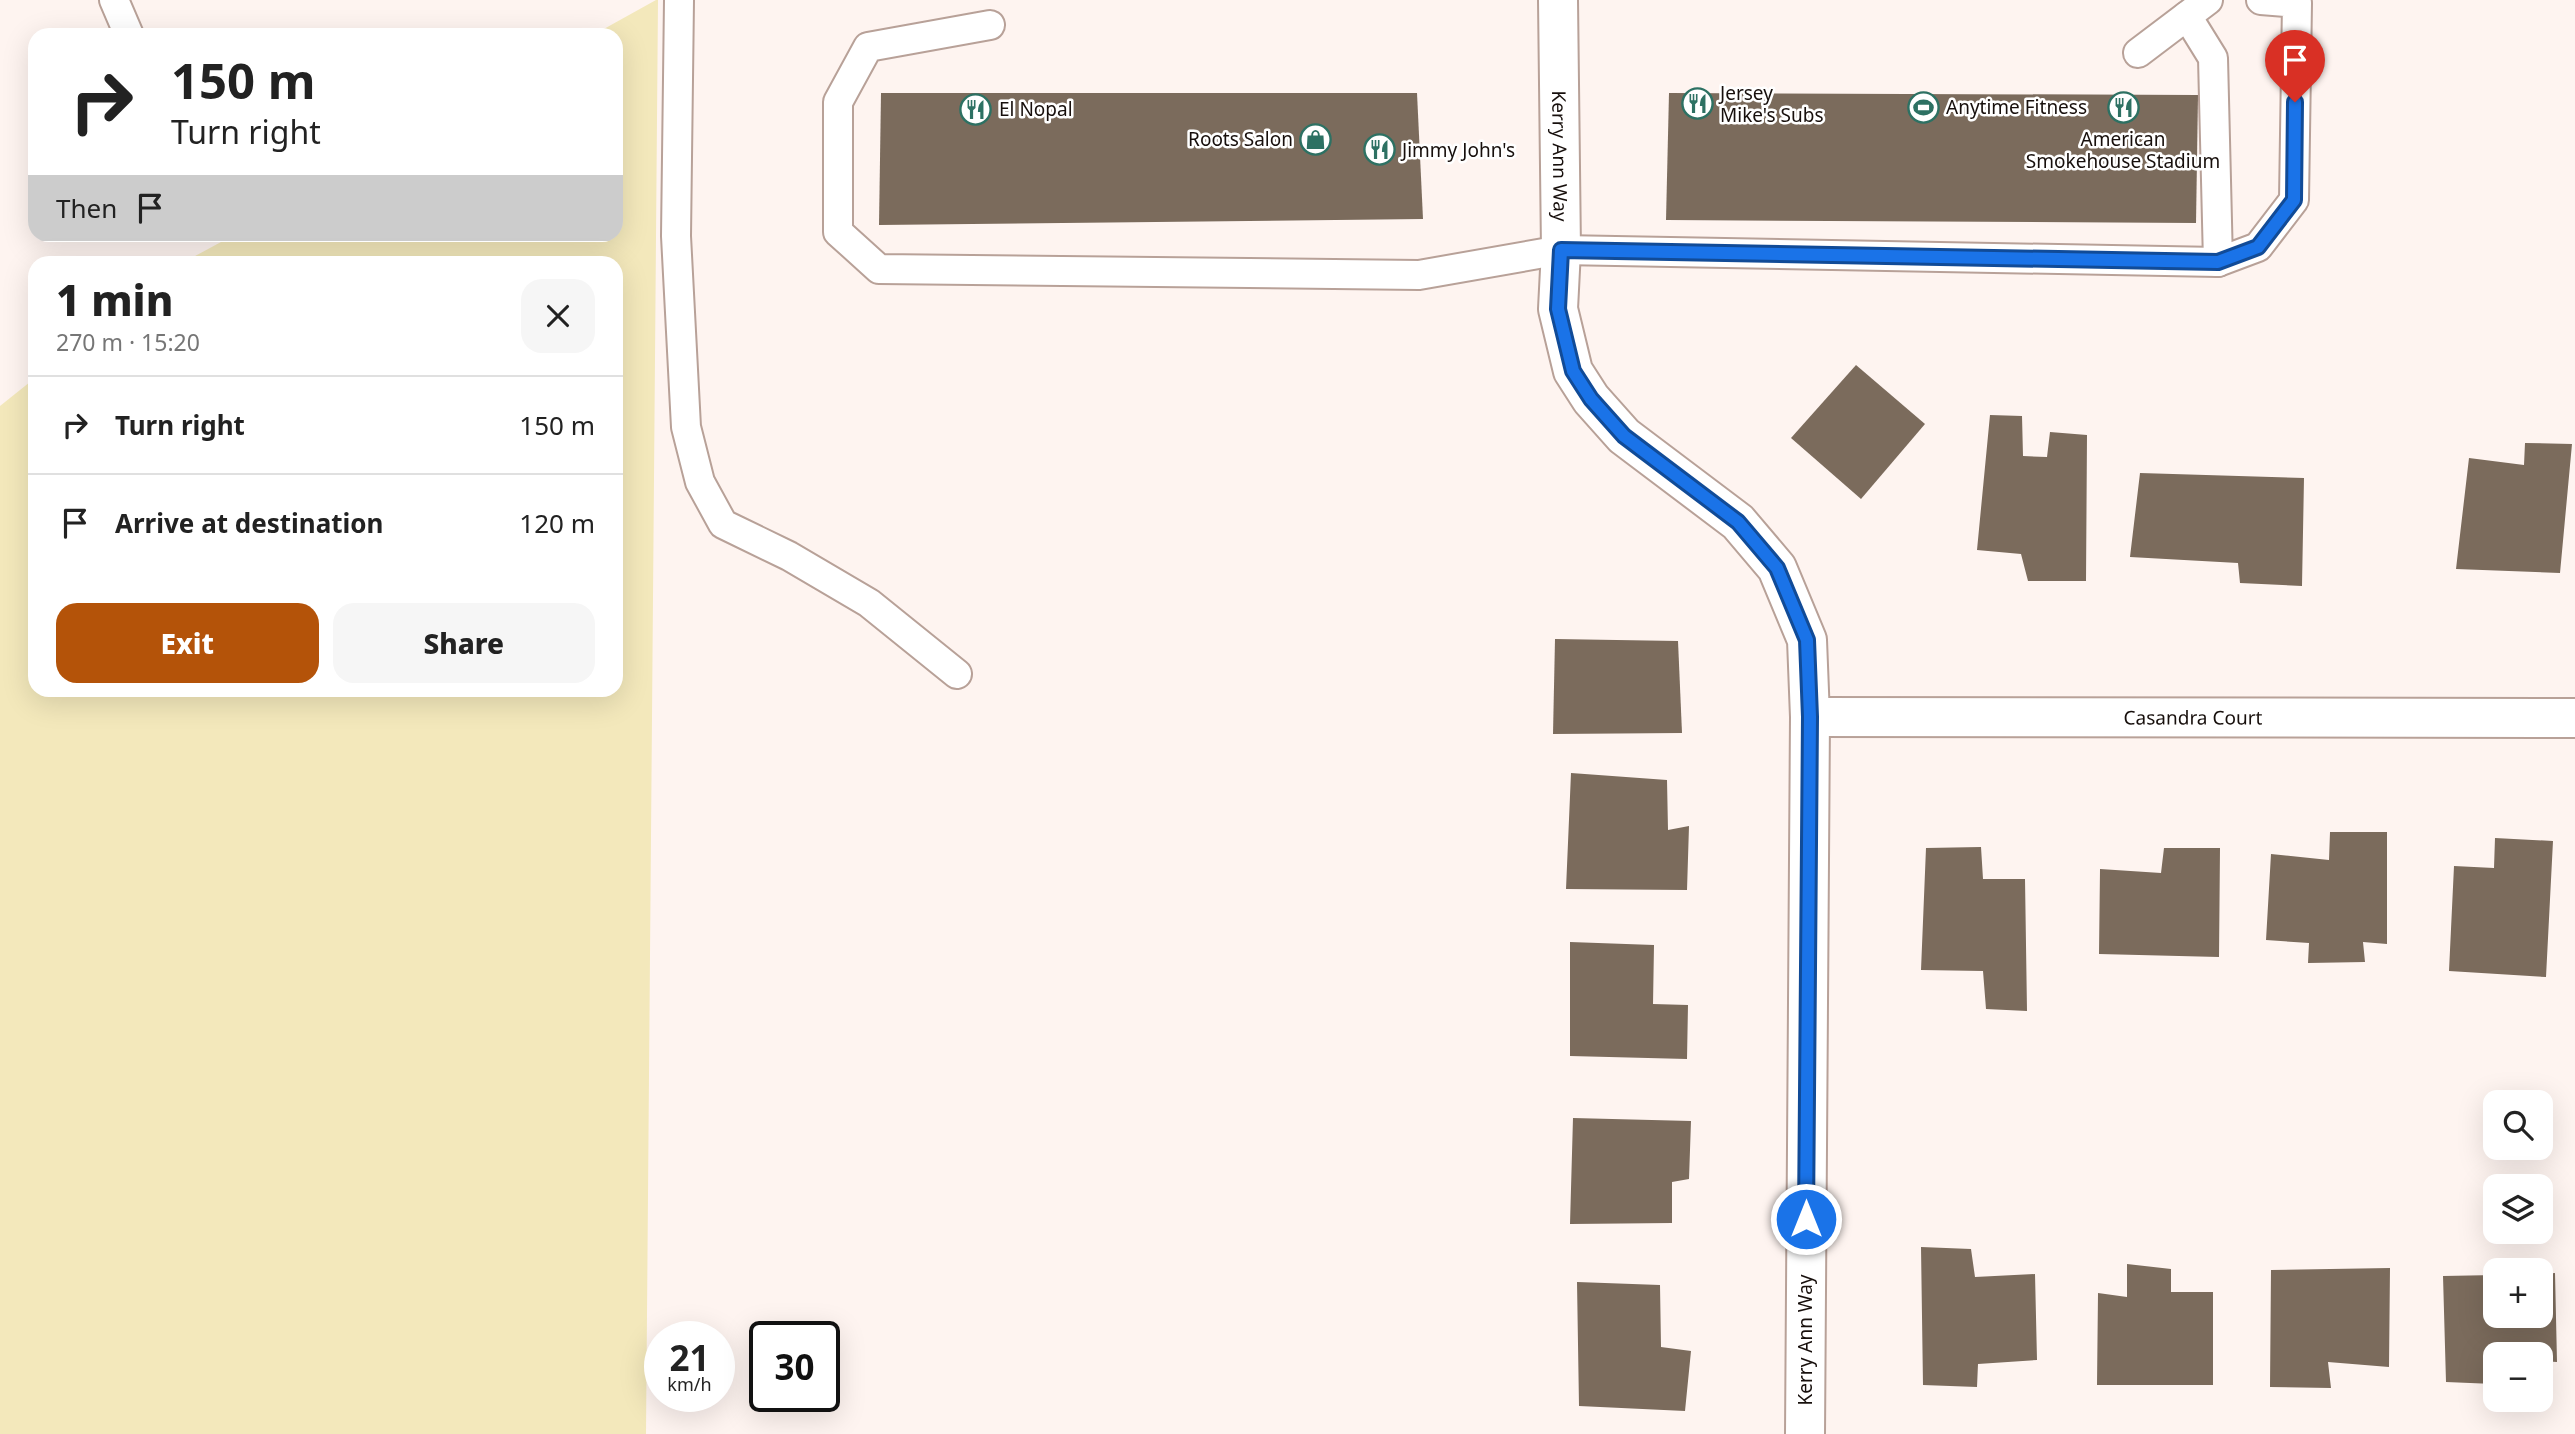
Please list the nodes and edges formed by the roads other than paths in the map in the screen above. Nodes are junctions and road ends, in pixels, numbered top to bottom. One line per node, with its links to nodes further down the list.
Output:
1 (114, 0): 7 (lane)
2 (679, 0): 11 (lane)
3 (1558, 0): 9 (street, Kerry Ann Way)
4 (2261, 0): 10 (lane)
5 (2197, 8): 8 (lane); 10 (lane)
6 (990, 24): 9 (lane)
7 (126, 28)
8 (2138, 53)
9 (1561, 250): 10 (lane); 12 (street, Kerry Ann Way)
10 (2218, 262)
11 (957, 674)
12 (1810, 717): 13 (street, Casandra Court); 14 (street, Kerry Ann Way)
13 (2575, 718)
14 (1805, 1434)

